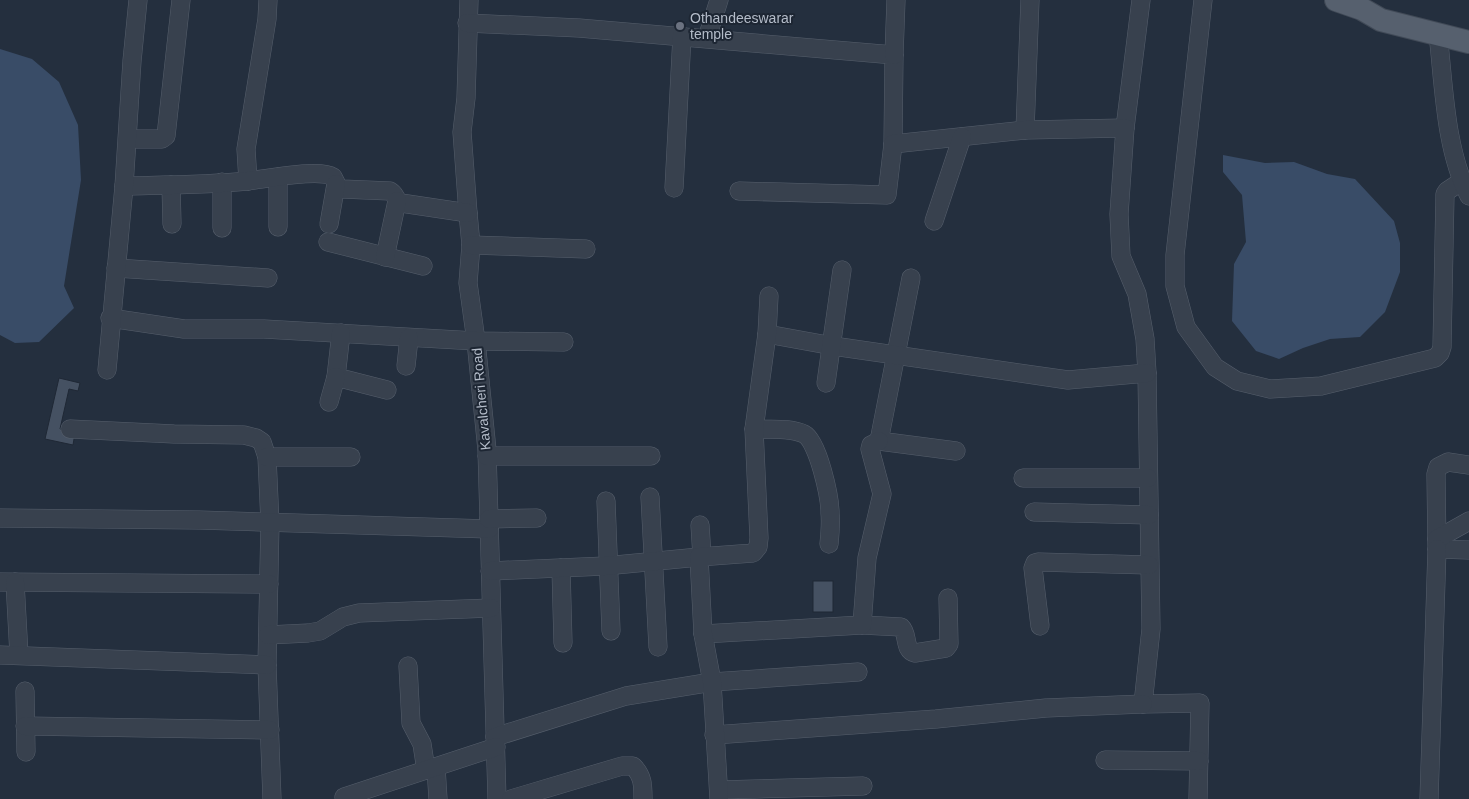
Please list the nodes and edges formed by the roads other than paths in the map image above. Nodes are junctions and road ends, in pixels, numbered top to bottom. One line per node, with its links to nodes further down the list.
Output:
1 (138, 0): 29 (street)
2 (181, 0): 22 (street)
3 (268, 0): 25 (street)
4 (469, 0): 12 (street, Kavalcheri Road)
5 (719, 0): 16 (street)
6 (896, 0): 18 (street)
7 (1030, 0): 20 (street)
8 (1141, 0): 19 (street)
9 (1203, 0): 31 (street)
10 (1336, 0): 11 (main road)
11 (1362, 9): 13 (main road); 14 (main road)
12 (468, 23): 15 (street); 34 (street, Kavalcheri Road)
13 (1469, 30)
14 (1438, 34): 17 (main road); 31 (street)
15 (682, 36): 16 (street); 30 (street)
16 (707, 38): 18 (street)
17 (1469, 42)
18 (894, 55): 23 (street)
19 (1125, 128): 20 (street); 58 (street)
20 (1025, 130): 21 (street)
21 (962, 137): 23 (street); 35 (street)
22 (136, 139)
23 (892, 144): 32 (street)
24 (278, 177): 25 (street); 27 (street); 37 (street)
25 (248, 181): 26 (street)
26 (222, 182): 28 (street); 38 (street)
27 (336, 184): 33 (street); 41 (street)
28 (172, 185): 29 (street); 36 (street)
29 (124, 186): 43 (street)
30 (674, 188)
31 (1465, 188)
32 (740, 191)
33 (397, 201): 34 (street); 41 (street)
34 (468, 213): 39 (street, Kavalcheri Road)
35 (934, 221)
36 (172, 224)
37 (278, 226)
38 (222, 228)
39 (472, 245): 40 (street); 52 (street, Kavalcheri Road)
40 (586, 250)
41 (385, 257): 42 (street)
42 (423, 266)
43 (116, 268): 45 (street); 48 (street)
44 (842, 270): 54 (street)
45 (268, 278)
46 (911, 278): 55 (street)
47 (769, 296): 50 (street)
48 (110, 318): 49 (street); 57 (street)
49 (341, 333): 51 (street); 59 (street)
50 (767, 334): 54 (street); 64 (street)
51 (409, 338): 52 (street); 56 (street)
52 (476, 341): 53 (street); 67 (street, Kavalcheri Road)
53 (564, 342)
54 (833, 346): 55 (street); 60 (street)
55 (895, 356): 58 (street); 65 (street)
56 (406, 366)
57 (106, 370)
58 (1147, 373): 73 (street)
59 (336, 377): 61 (street); 62 (street)
60 (826, 383)
61 (386, 390)
62 (329, 402)
63 (70, 429): 69 (street)
64 (754, 429): 84 (street); 87 (street)
65 (879, 441): 66 (street); 97 (street)
66 (956, 451)
67 (487, 456): 68 (street); 82 (street, Kavalcheri Road)
68 (651, 456)
69 (267, 457): 70 (street); 81 (street)
70 (351, 457)
71 (1469, 465): 85 (street)
72 (1023, 478): 73 (street)
73 (1148, 478): 77 (street)
74 (650, 497): 88 (street)
75 (606, 501): 89 (street)
76 (1034, 512): 77 (street)
77 (1148, 515): 90 (street)
78 (0, 518): 81 (street)
79 (537, 518): 82 (street)
80 (1469, 521): 85 (street)
81 (270, 523): 82 (street); 94 (street)
82 (489, 524): 92 (street, Kavalcheri Road)
83 (700, 526): 87 (street)
84 (829, 544)
85 (1437, 544): 86 (street); 129 (street)
86 (1469, 550)
87 (700, 557): 88 (street); 100 (street)
88 (653, 560): 89 (street); 103 (street)
89 (608, 565): 91 (street); 99 (street)
90 (1149, 565): 98 (street); 111 (street)
91 (561, 568): 92 (street); 102 (street)
92 (490, 571): 96 (street, Kavalcheri Road)
93 (8, 582): 94 (street); 105 (street)
94 (269, 584): 101 (street)
95 (948, 598): 97 (street)
96 (492, 608): 101 (street); 115 (street, Kavalcheri Road)
97 (862, 625): 100 (street)
98 (1040, 626)
99 (611, 630)
100 (703, 634): 109 (street)
101 (268, 635): 106 (street)
102 (563, 643)
103 (658, 647)
104 (0, 655): 105 (street)
105 (19, 655): 106 (street)
106 (267, 665): 113 (street)
107 (408, 666): 119 (street)
108 (858, 672): 109 (street)
109 (712, 682): 114 (street); 115 (street)
110 (25, 691): 112 (street)
111 (1143, 704): 114 (street); 118 (street)
112 (25, 726): 113 (street); 116 (street)
113 (270, 730): 123 (street)
114 (714, 735): 121 (street)
115 (496, 742): 119 (street); 125 (street, Kavalcheri Road)
116 (26, 752)
117 (1105, 760): 118 (street)
118 (1199, 761): 128 (street)
119 (431, 769): 122 (street); 124 (street)
120 (863, 786): 121 (street)
121 (719, 794)
122 (344, 798)
123 (272, 799)
124 (438, 799)
125 (497, 799)
126 (511, 799): 127 (street)
127 (644, 799)
128 (1198, 799)
129 (1429, 799)

